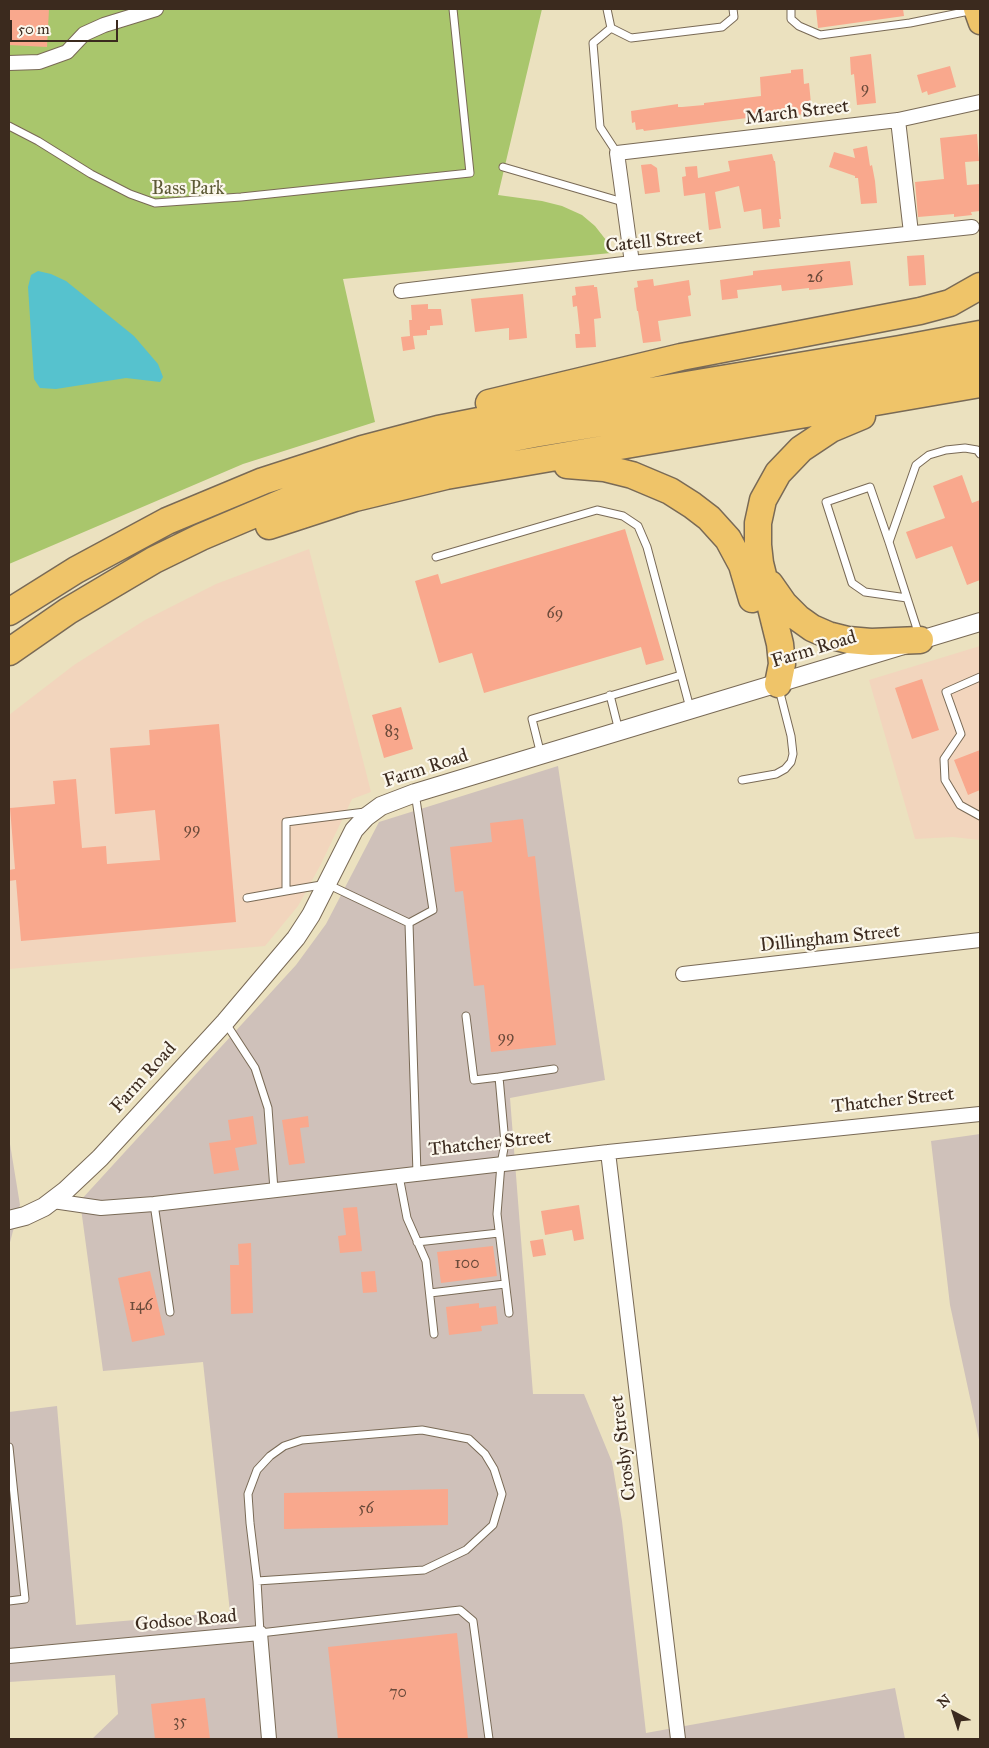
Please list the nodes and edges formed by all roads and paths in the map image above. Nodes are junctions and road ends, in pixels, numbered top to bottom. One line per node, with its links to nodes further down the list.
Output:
1 (156, 9): 8 (street)
2 (453, 9): 11 (lane)
3 (608, 9): 7 (lane)
4 (733, 9): 7 (lane)
5 (791, 9): 6 (lane)
6 (977, 14)
7 (611, 28): 12 (lane)
8 (9, 63)
9 (980, 102): 10 (street, March Street)
10 (898, 120): 12 (street, March Street); 16 (street)
11 (9, 126)
12 (617, 153): 14 (street)
13 (503, 167): 14 (lane)
14 (623, 202): 17 (street)
15 (972, 227): 16 (street, Catell Street)
16 (911, 233): 17 (street, Catell Street)
17 (632, 263): 19 (street, Catell Street)
18 (980, 286): 25 (highway)
19 (401, 291)
20 (980, 333): 25 (highway)
21 (980, 358): 30 (highway)
22 (979, 384): 24 (highway); 28 (highway)
23 (980, 454): 26 (lane)
24 (474, 470): 30 (highway); 37 (highway)
25 (263, 481): 31 (highway)
26 (889, 542): 29 (lane); 29 (lane)
27 (436, 557): 35 (lane)
28 (760, 563): 33 (highway); 37 (highway)
29 (907, 598): 33 (lane)
30 (68, 611): 34 (highway)
31 (9, 612)
32 (980, 623): 33 (street, Farm Road)
33 (920, 640): 37 (street, Farm Road)
34 (9, 652)
35 (681, 675): 38 (lane); 39 (lane)
36 (980, 677): 45 (lane)
37 (778, 684): 39 (street, Farm Road); 42 (lane)
38 (610, 696): 40 (lane); 41 (lane)
39 (690, 710): 40 (street, Farm Road)
40 (619, 731): 41 (street, Farm Road)
41 (541, 755): 43 (street, Farm Road)
42 (742, 780)
43 (415, 793): 44 (street, Farm Road); 49 (lane)
44 (373, 812): 46 (street, Farm Road); 47 (lane)
45 (980, 816)
46 (327, 884): 47 (lane); 49 (lane); 53 (street, Farm Road)
47 (286, 892): 48 (lane)
48 (247, 898)
49 (409, 923): 59 (lane)
50 (980, 940): 51 (street, Dillingham Street)
51 (684, 974)
52 (466, 1016): 55 (lane)
53 (225, 1022): 61 (lane); 62 (street, Farm Road)
54 (554, 1069): 55 (lane)
55 (499, 1077): 58 (lane)
56 (980, 1114): 57 (street, Thatcher Street)
57 (608, 1152): 58 (street, Thatcher Street); 79 (street, Crosby Street)
58 (501, 1164): 59 (street, Thatcher Street); 65 (lane)
59 (416, 1174): 60 (street, Thatcher Street)
60 (399, 1176): 61 (street, Thatcher Street); 66 (lane)
61 (274, 1190): 63 (street, Thatcher Street)
62 (53, 1201): 63 (street, Thatcher Street); 64 (street)
63 (154, 1204): 69 (lane)
64 (9, 1220)
65 (499, 1233): 66 (lane); 67 (lane)
66 (417, 1242): 68 (lane)
67 (505, 1284): 68 (lane); 70 (lane)
68 (430, 1293): 71 (lane)
69 (170, 1312)
70 (509, 1313)
71 (434, 1334)
72 (9, 1447): 74 (lane)
73 (257, 1581): 73 (lane); 75 (lane)
74 (9, 1601)
75 (260, 1633): 76 (street, Godsoe Road); 77 (street, Godsoe Road); 78 (lane)
76 (9, 1656)
77 (270, 1739)
78 (489, 1739)
79 (678, 1739)

